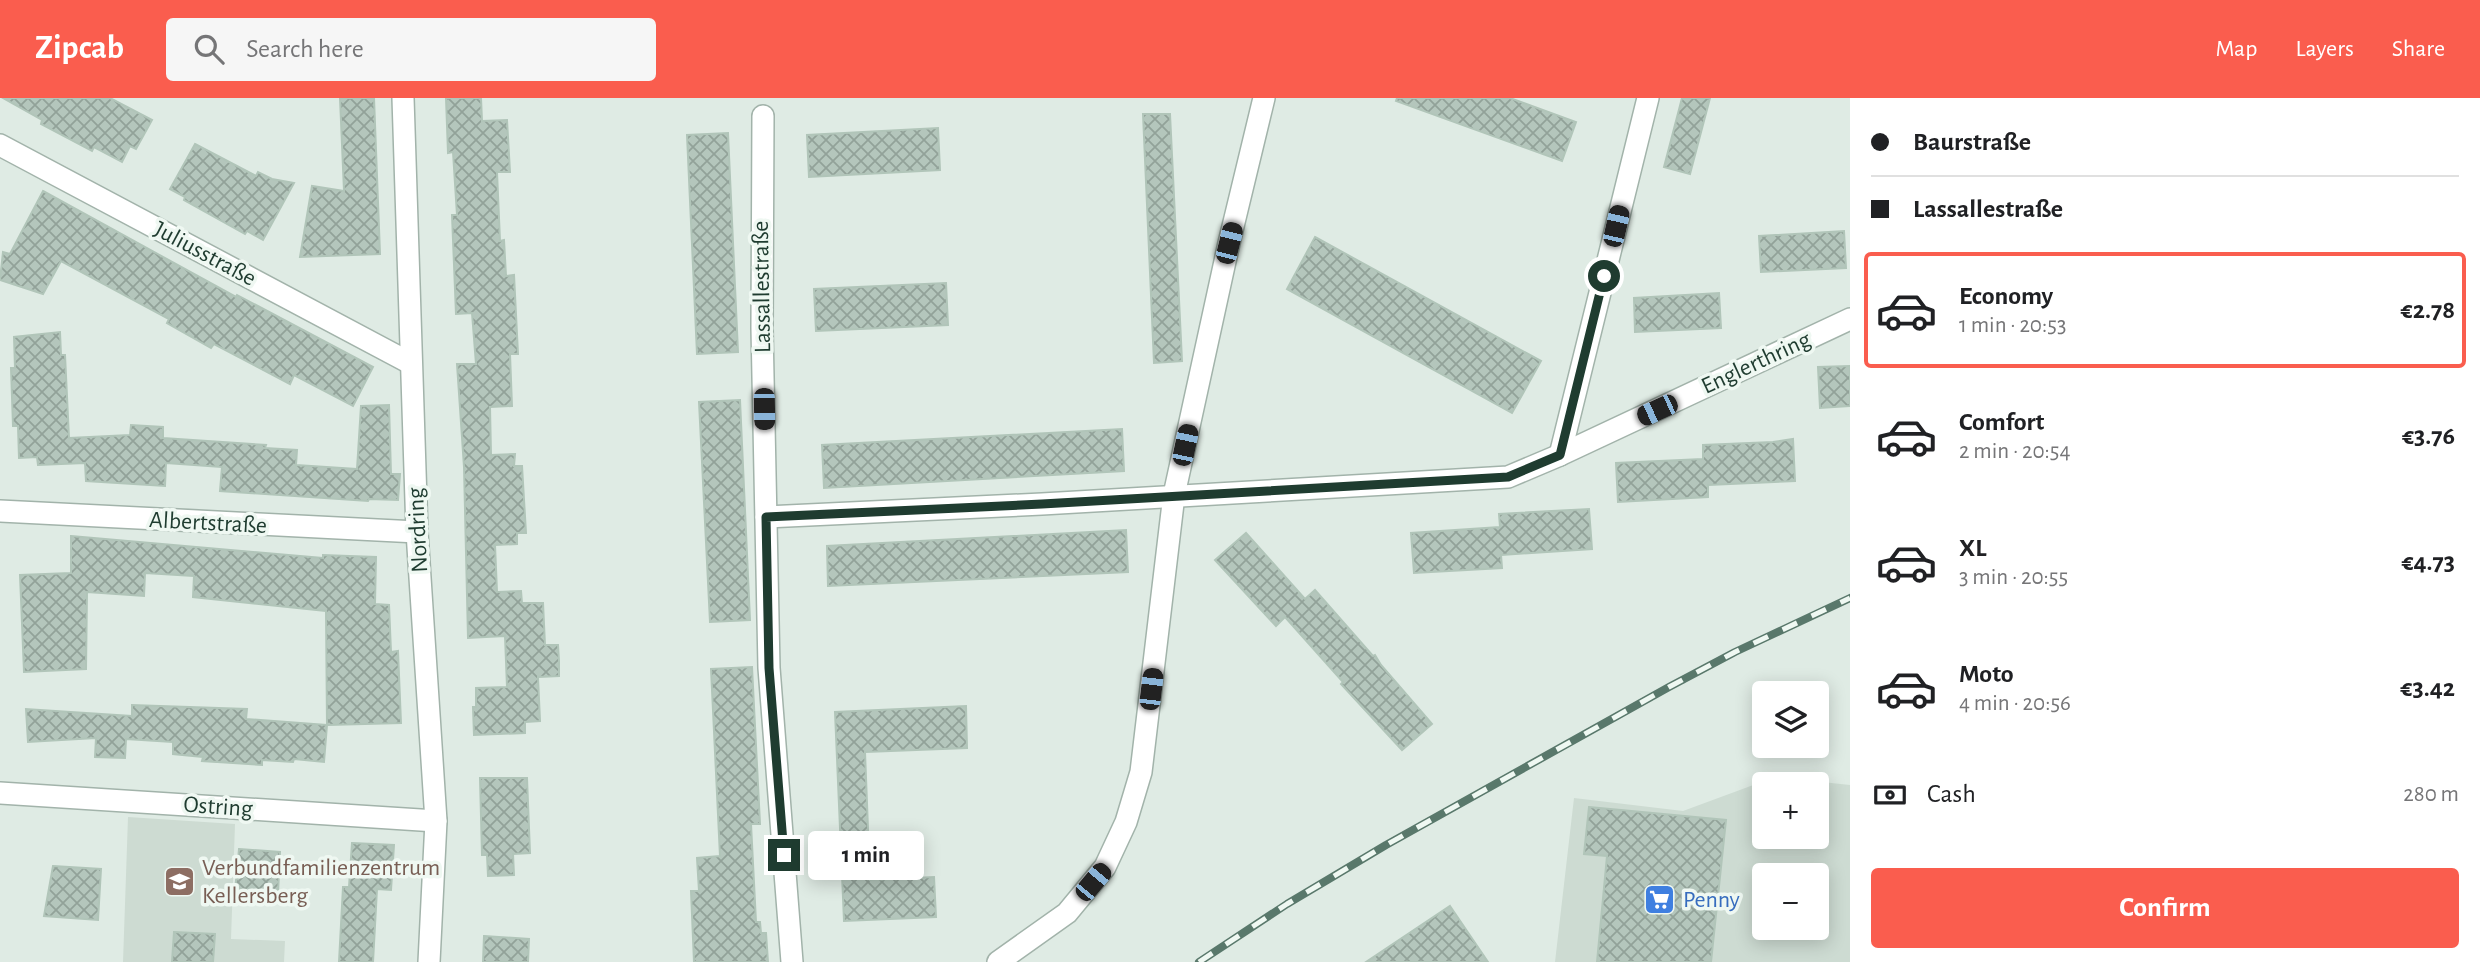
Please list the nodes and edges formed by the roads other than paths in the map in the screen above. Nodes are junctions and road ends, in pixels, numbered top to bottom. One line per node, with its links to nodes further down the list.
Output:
1 (403, 98): 7 (street, Nordring)
2 (1264, 98): 9 (street)
3 (1648, 98): 8 (street)
4 (763, 116): 11 (street, Lassallestraße)
5 (0, 145): 7 (street, Juliusstraße)
6 (1850, 318): 8 (street, Englerthring)
7 (410, 363): 12 (street, Nordring)
8 (1560, 455): 9 (street, Englerthring)
9 (1174, 495): 11 (street, Englerthring); 17 (street)
10 (0, 512): 12 (street, Albertstraße)
11 (766, 517): 16 (street, Lassallestraße)
12 (417, 532): 14 (street, Nordring)
13 (0, 793): 14 (street, Ostring)
14 (436, 821): 15 (street, Nordring)
15 (429, 962)
16 (792, 962)
17 (998, 962)

